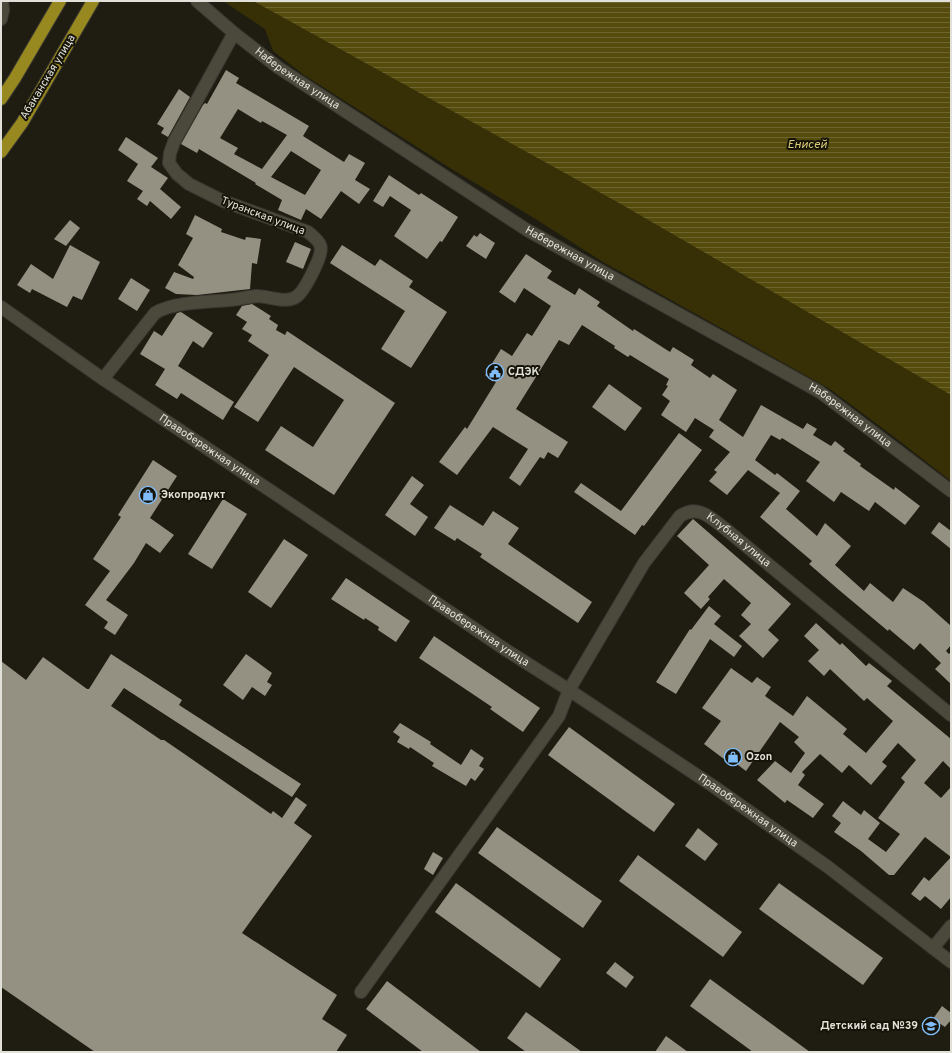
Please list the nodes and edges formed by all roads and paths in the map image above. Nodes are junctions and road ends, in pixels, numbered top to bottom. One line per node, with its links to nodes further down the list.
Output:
1 (2, 1): 5 (street)
2 (60, 1): 7 (main road)
3 (94, 1): 8 (main road, Абаканская улица)
4 (197, 1): 6 (street, Набережная улица)
5 (1, 18)
6 (234, 33): 10 (street, Туранская улица); 11 (street, Набережная улица)
7 (1, 99)
8 (1, 152)
9 (1, 307): 10 (street, Правобережная улица)
10 (103, 379): 12 (street, Правобережная улица)
11 (951, 491)
12 (569, 690): 13 (street, Клубная улица); 15 (street, Правобережная улица); 17 (street, Клубная улица)
13 (951, 715)
14 (951, 926): 15 (street)
15 (933, 948): 16 (street, Правобережная улица)
16 (951, 962)
17 (361, 992)

